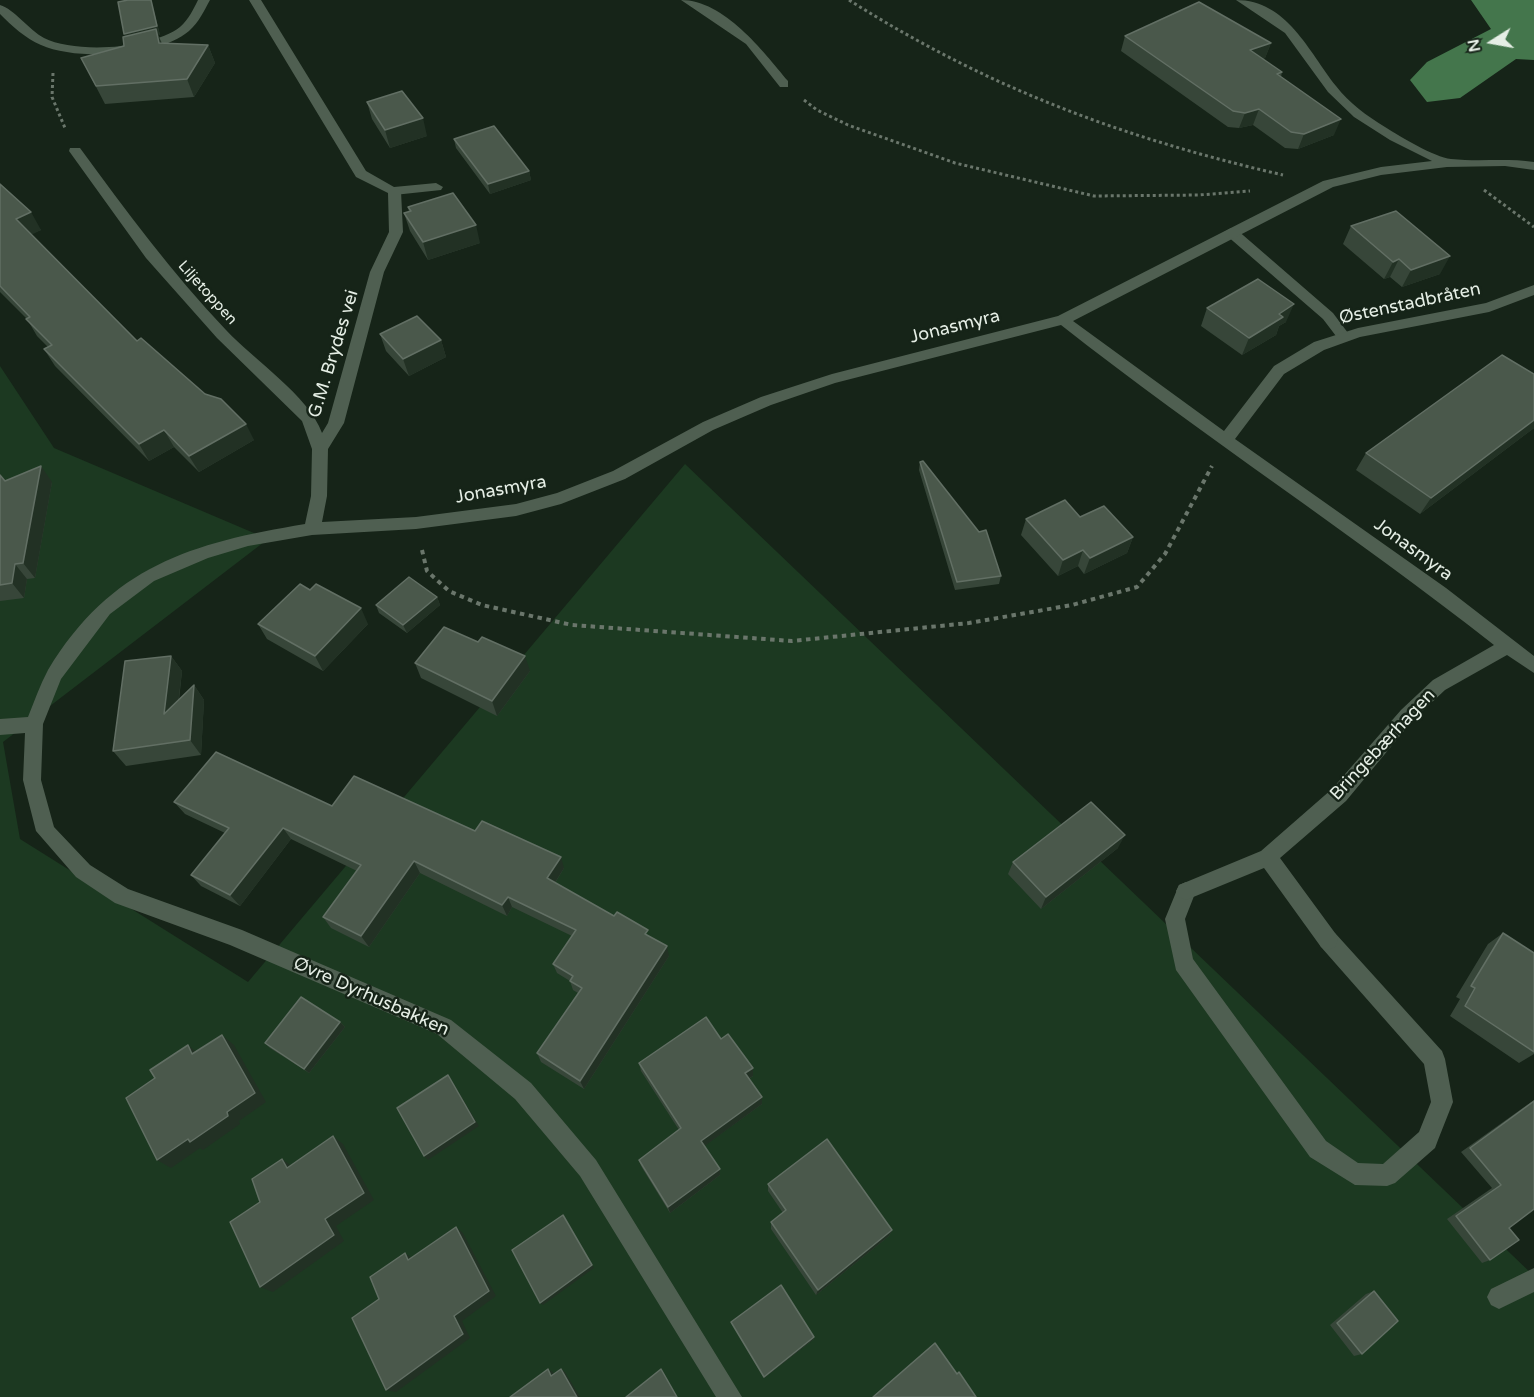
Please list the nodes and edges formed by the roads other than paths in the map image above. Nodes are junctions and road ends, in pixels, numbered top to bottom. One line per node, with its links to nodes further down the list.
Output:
1 (204, 0): 5 (street)
2 (255, 0): 11 (street)
3 (687, 0): 6 (street)
4 (1242, 0): 8 (street)
5 (0, 9)
6 (784, 84)
7 (75, 151): 17 (street, Liljetoppen)
8 (1447, 163): 9 (street, Jonasmyra); 12 (street, Jonasmyra)
9 (1534, 166)
10 (436, 187): 11 (street)
11 (394, 191): 17 (street, G.M. Brydes vei)
12 (1231, 232): 14 (street, Jonasmyra); 15 (street)
13 (1534, 290): 15 (street, Østenstadbråten)
14 (1063, 320): 16 (street, Jonasmyra); 18 (street, Jonasmyra)
15 (1344, 337): 16 (street, Østenstadbråten)
16 (1227, 440): 19 (street, Jonasmyra)
17 (320, 449): 18 (street)
18 (312, 529): 21 (street, Jonasmyra)
19 (1507, 646): 20 (street, Jonasmyra); 23 (street, Bringebærhagen)
20 (1534, 666)
21 (34, 724): 22 (street); 26 (street, Øvre Dyrhusbakken)
22 (0, 727)
23 (1268, 857): 23 (street, Bringebærhagen)
24 (1534, 1280): 25 (street)
25 (1499, 1297)
26 (730, 1397)

